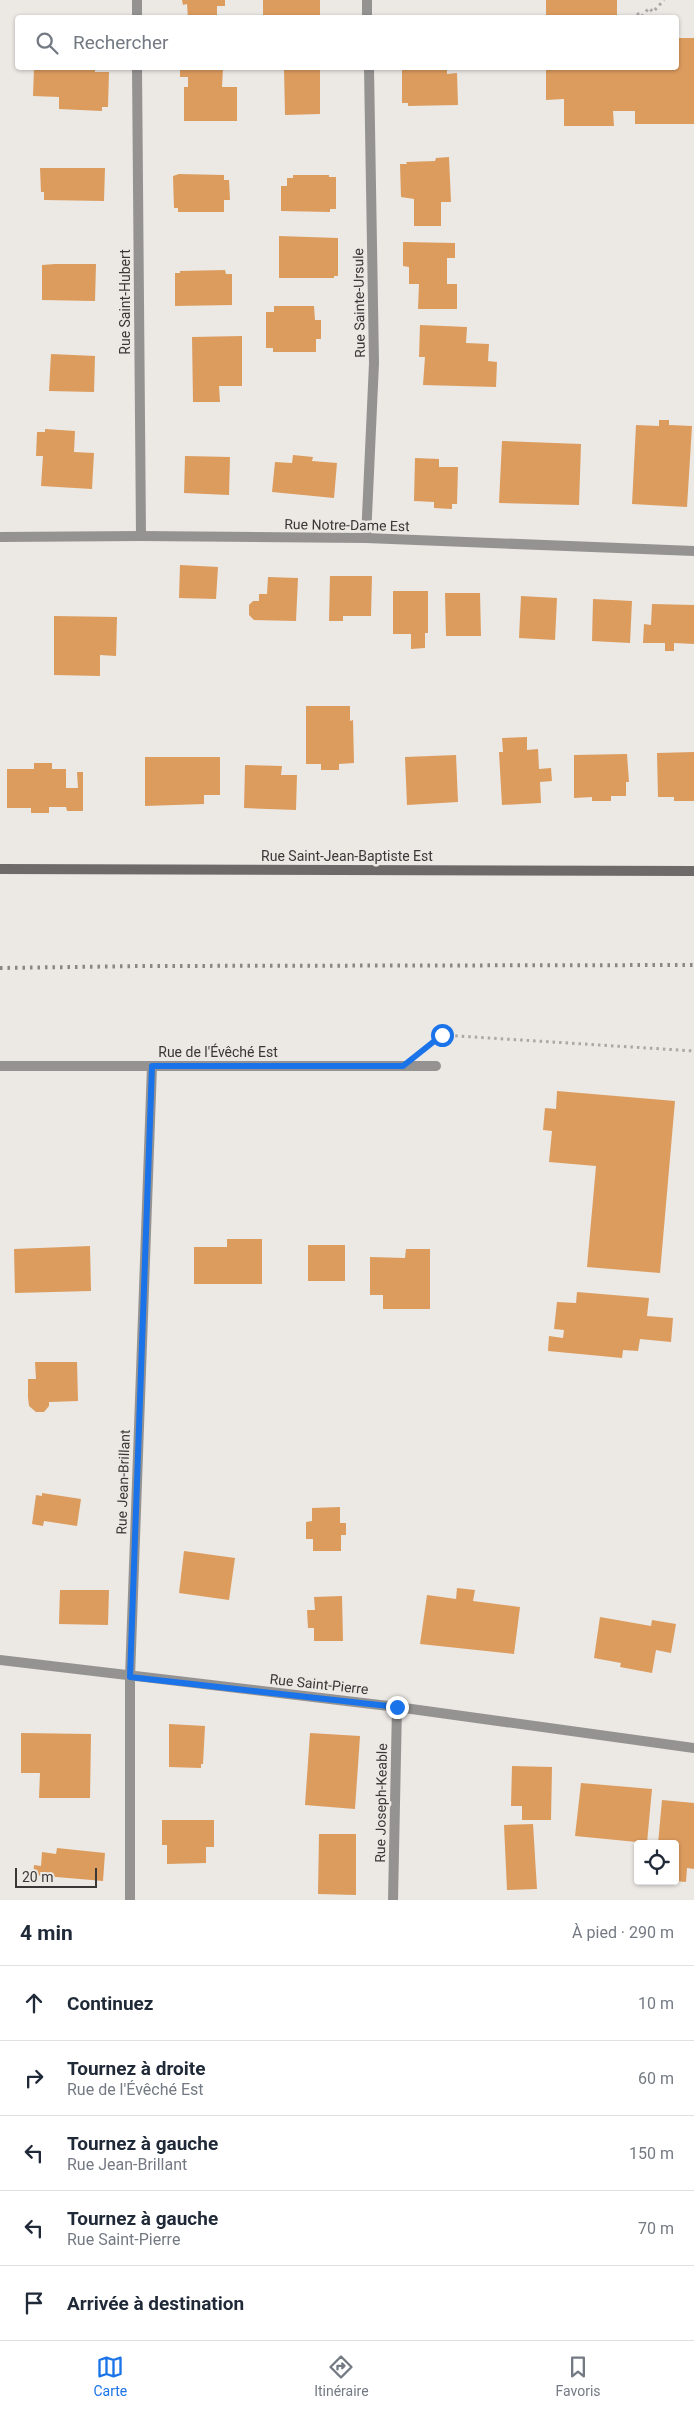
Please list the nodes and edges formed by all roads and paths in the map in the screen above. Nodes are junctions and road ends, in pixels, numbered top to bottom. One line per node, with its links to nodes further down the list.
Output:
1 (137, 0): 4 (street)
2 (367, 0): 5 (street)
3 (664, 0): 6 (path)
4 (137, 15)
5 (368, 15)
6 (643, 15)
7 (137, 70): 9 (street, Rue Saint-Hubert)
8 (369, 70): 11 (street, Rue Sainte-Ursule)
9 (141, 536): 10 (street, Rue Notre-Dame Est); 11 (street, Rue Notre-Dame Est)
10 (0, 537)
11 (366, 538): 12 (street, Rue Notre-Dame Est)
12 (694, 550)
13 (0, 869): 14 (street, Rue Saint-Jean-Baptiste Est)
14 (694, 871)
15 (694, 1051): 18 (path)
16 (0, 1066): 17 (street, Rue de l'Évêché Est)
17 (152, 1066): 18 (street, Rue de l'Évêché Est); 21 (street, Rue Jean-Brillant)
18 (403, 1066): 19 (street, Rue de l'Évêché Est)
19 (436, 1066)
20 (0, 1660): 21 (street, Rue Saint-Pierre)
21 (130, 1677): 22 (street, Rue Saint-Pierre); 24 (street, Rue Jean-Brillant)
22 (397, 1707): 23 (street, Rue Saint-Pierre); 25 (street, Rue Joseph-Keable)
23 (694, 1748)
24 (130, 1900)
25 (393, 1900)

